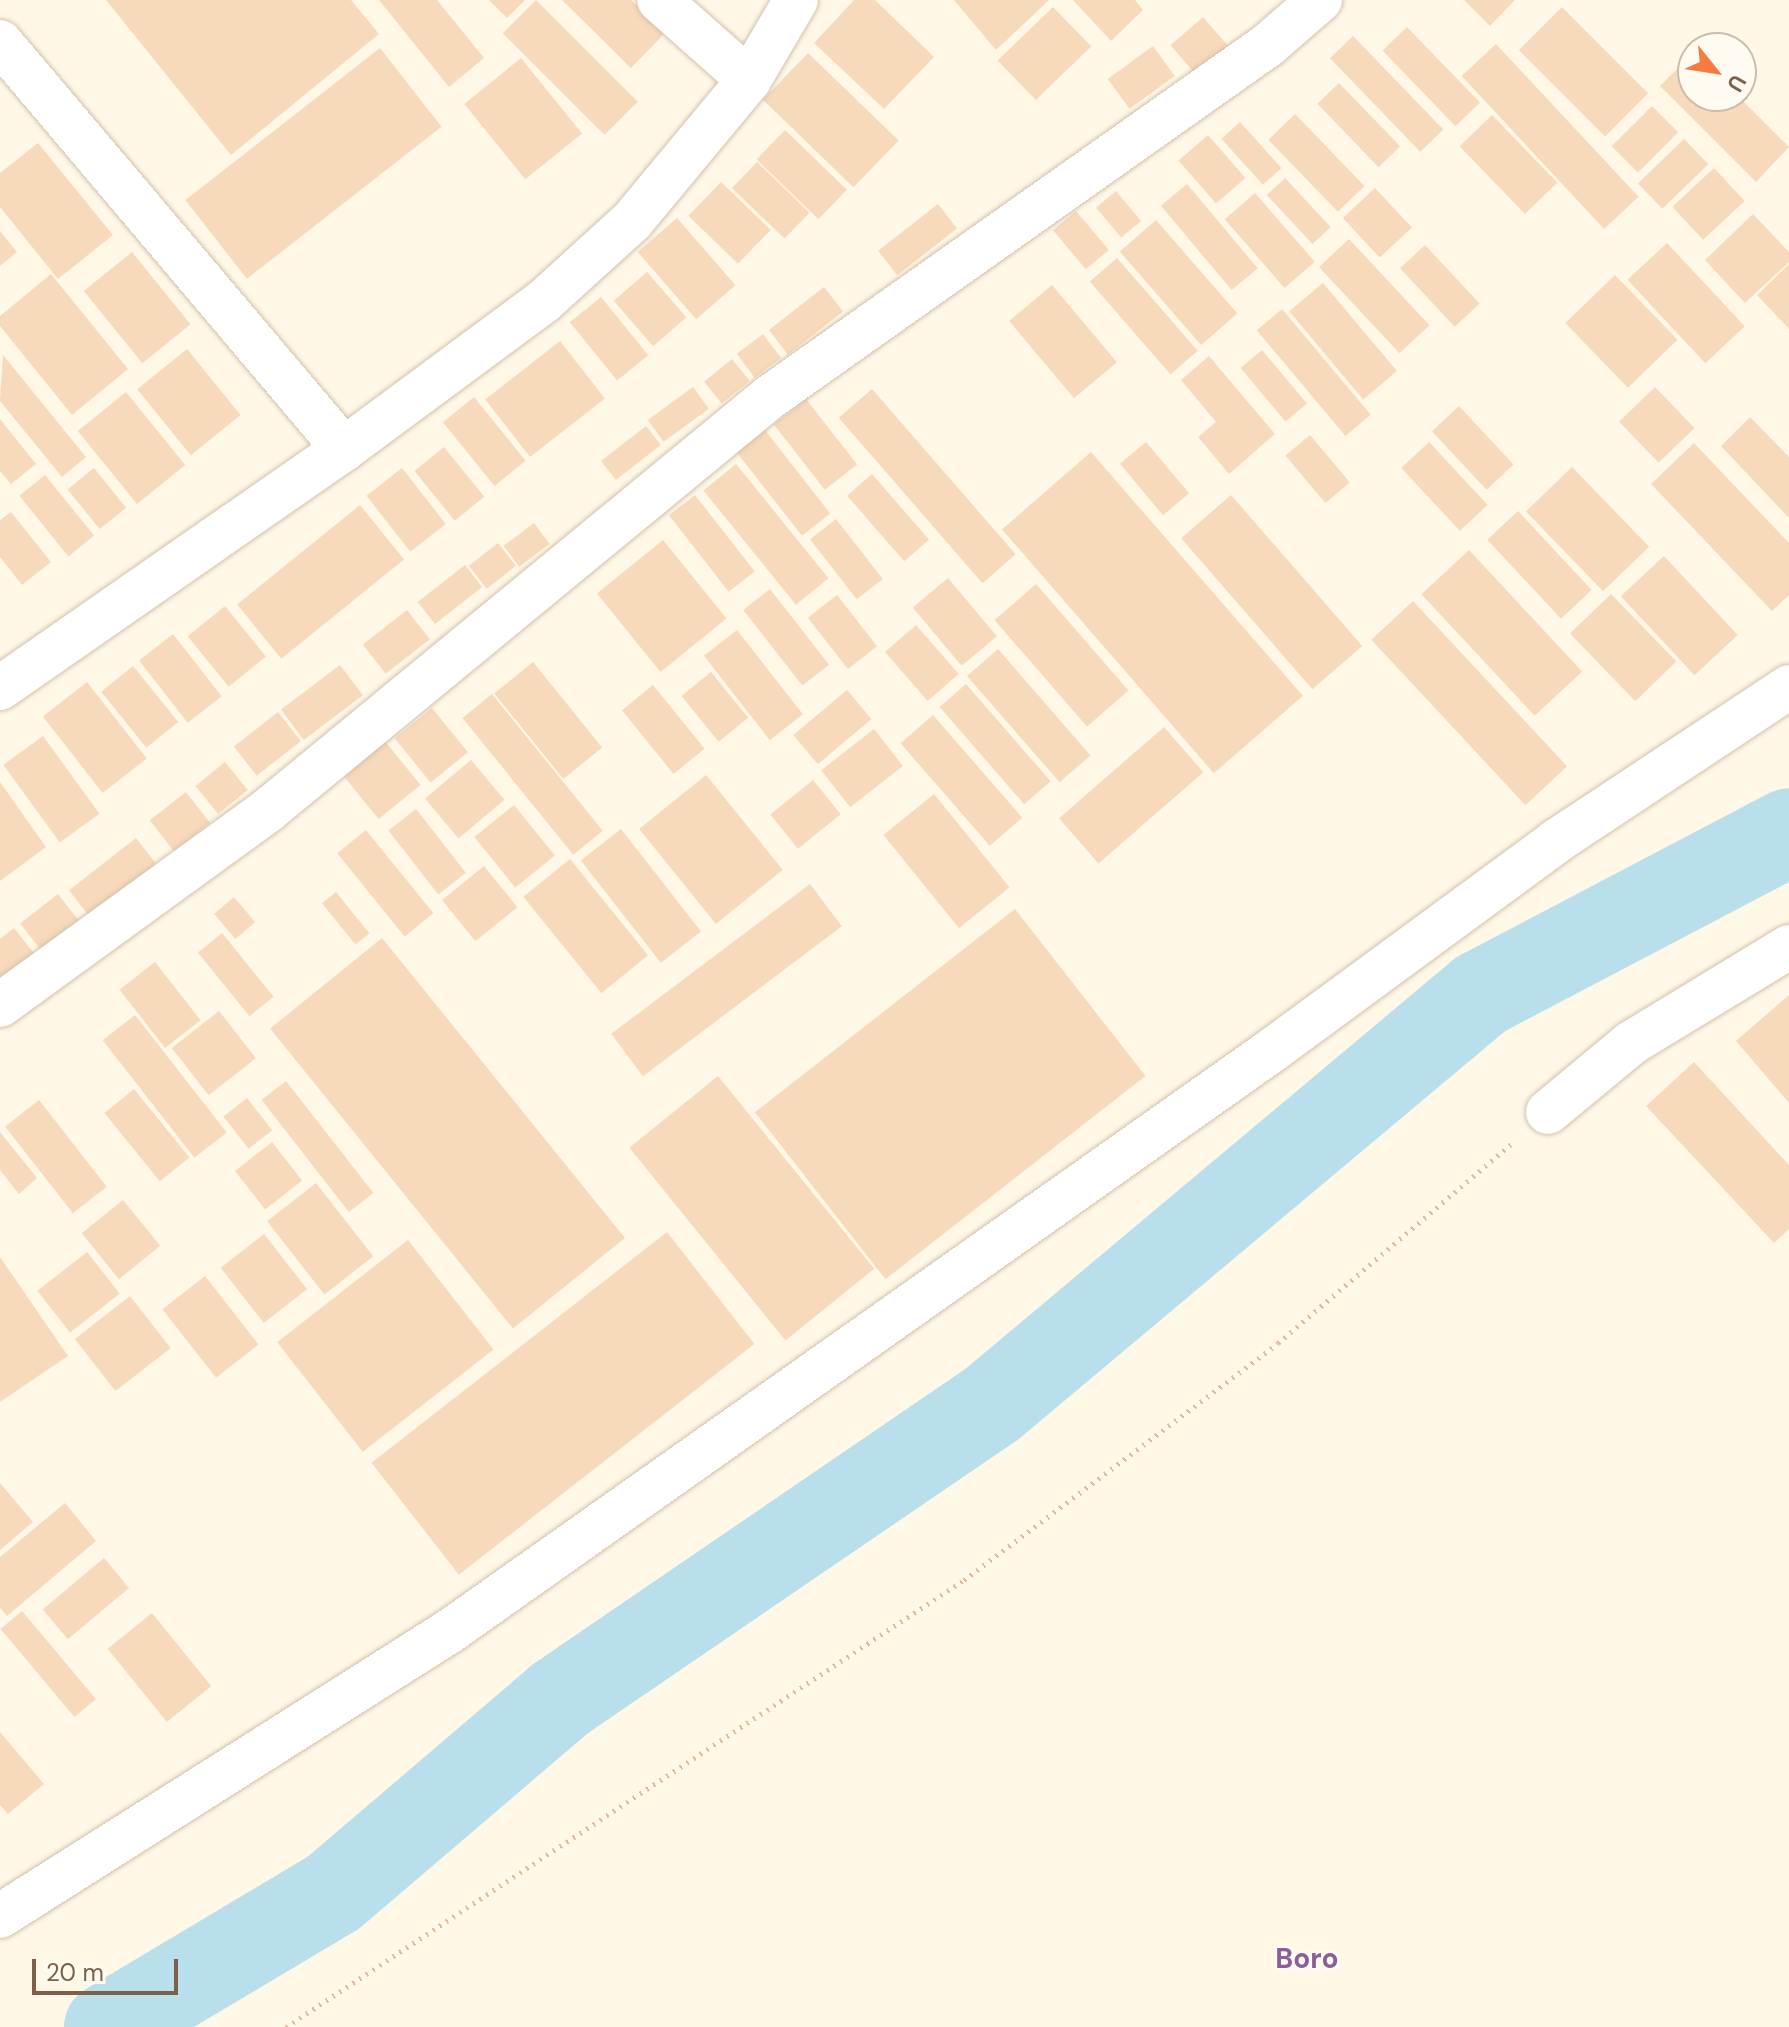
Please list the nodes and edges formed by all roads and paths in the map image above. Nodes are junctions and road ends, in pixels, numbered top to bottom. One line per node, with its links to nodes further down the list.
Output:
1 (659, 0): 5 (street)
2 (796, 0): 5 (street)
3 (1320, 0): 10 (street)
4 (0, 42): 6 (street)
5 (749, 80): 6 (street)
6 (344, 449): 8 (street)
7 (1789, 687): 12 (street)
8 (0, 688)
9 (1789, 947): 11 (street)
10 (0, 1005)
11 (1548, 1112): 13 (path)
12 (0, 1916)
13 (286, 2027)

